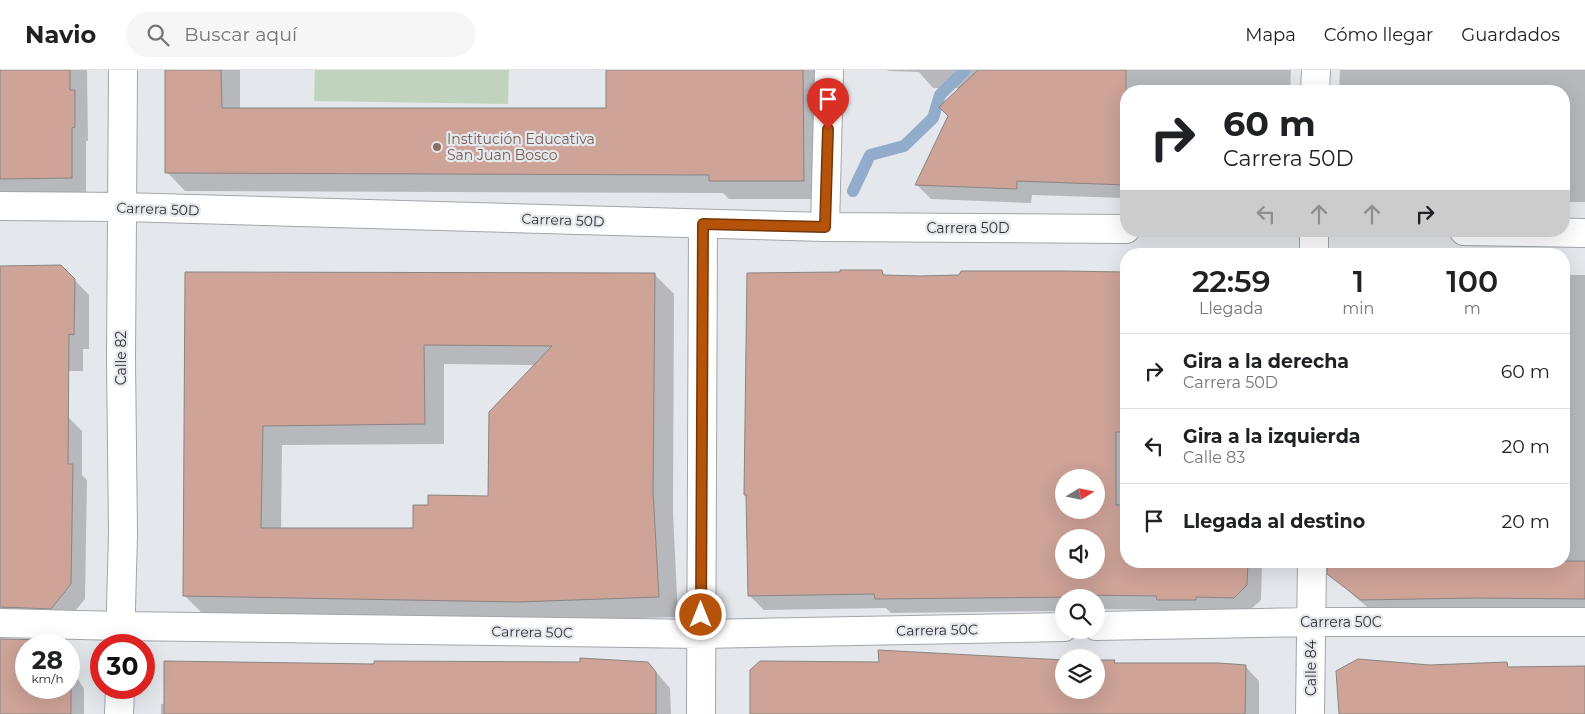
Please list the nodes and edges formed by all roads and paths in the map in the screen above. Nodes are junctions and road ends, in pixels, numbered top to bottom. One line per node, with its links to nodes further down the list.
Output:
1 (123, 70): 6 (street, Calle 82)
2 (829, 70): 8 (street)
3 (1316, 70): 4 (street)
4 (1316, 85)
5 (0, 206): 6 (street, Carrera 50D)
6 (122, 207): 7 (street, Carrera 50D); 19 (street, Calle 82)
7 (703, 224): 8 (street, Carrera 50D); 20 (street)
8 (825, 227): 9 (street, Carrera 50D)
9 (1120, 229)
10 (1570, 233): 11 (street)
11 (1585, 233)
12 (1312, 568): 13 (street, Calle 84)
13 (1311, 622): 14 (street, Carrera 50C); 16 (street, Carrera 50C); 25 (street, Calle 84)
14 (1585, 622)
15 (0, 623): 18 (street, Carrera 50C)
16 (1105, 626)
17 (1055, 627): 20 (street, Carrera 50C)
18 (102, 634)
19 (120, 634)
20 (701, 634): 21 (street, Carrera 50C); 24 (street)
21 (155, 636)
22 (120, 699): 23 (street)
23 (119, 714)
24 (701, 714)
25 (1310, 714)

